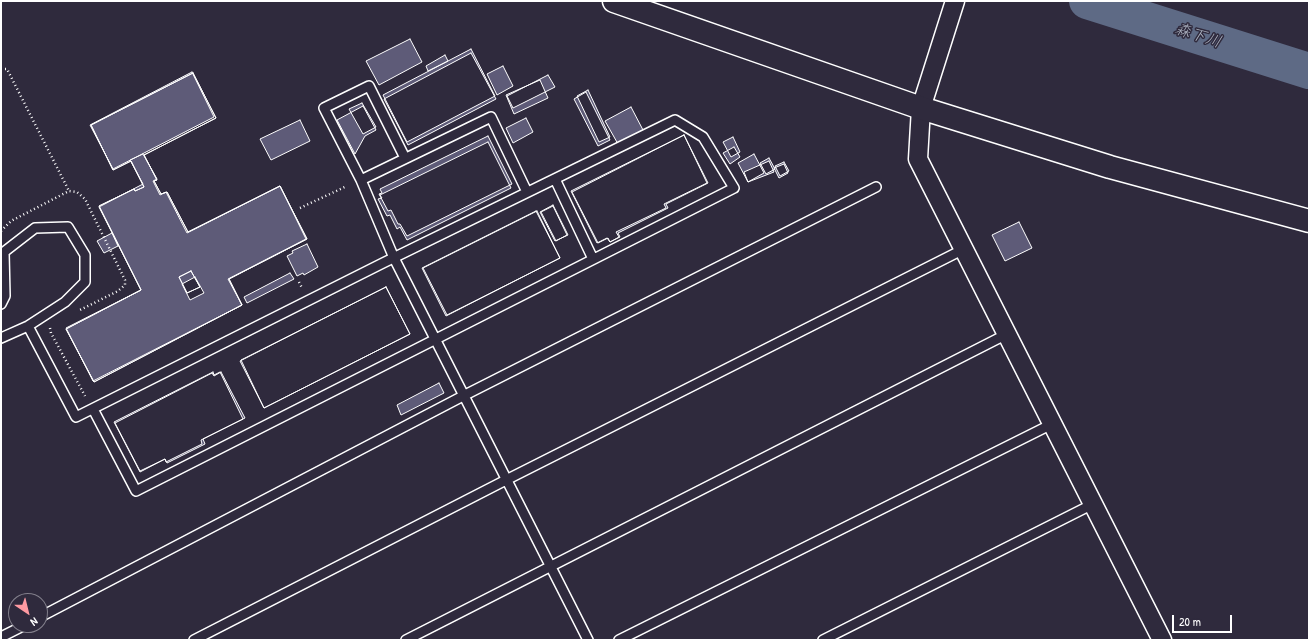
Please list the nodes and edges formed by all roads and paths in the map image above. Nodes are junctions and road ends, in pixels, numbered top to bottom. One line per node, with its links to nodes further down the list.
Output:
1 (614, 1): 4 (street)
2 (955, 1): 4 (street)
3 (1, 69): 9 (path)
4 (921, 108): 12 (street); 14 (street)
5 (405, 158): 7 (lane); 7 (lane); 10 (lane)
6 (555, 179): 10 (lane); 16 (lane); 16 (lane)
7 (360, 180): 11 (path); 15 (lane)
8 (876, 187): 26 (lane)
9 (69, 191): 13 (path); 20 (path)
10 (527, 192): 15 (lane)
11 (300, 208)
12 (1309, 221)
13 (1, 231)
14 (964, 249): 23 (street); 30 (lane)
15 (394, 258): 25 (lane); 28 (lane)
16 (593, 259): 25 (lane)
17 (299, 282): 18 (path)
18 (295, 292)
19 (1, 304): 21 (lane)
20 (76, 312)
21 (28, 326): 24 (lane); 28 (lane)
22 (50, 326): 27 (path)
23 (1007, 334): 29 (street); 32 (lane)
24 (1, 338)
25 (435, 339): 26 (lane); 28 (lane)
26 (463, 396): 30 (lane); 33 (lane)
27 (87, 398)
28 (93, 409)
29 (1052, 424): 31 (street); 37 (lane)
30 (506, 480): 32 (lane); 34 (lane)
31 (1093, 504): 38 (lane); 39 (street)
32 (551, 566): 35 (lane); 36 (lane)
33 (48, 613)
34 (194, 640)
35 (406, 640)
36 (588, 640)
37 (619, 640)
38 (824, 640)
39 (1162, 640)

